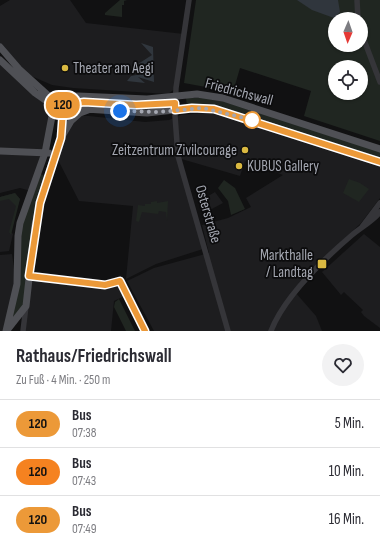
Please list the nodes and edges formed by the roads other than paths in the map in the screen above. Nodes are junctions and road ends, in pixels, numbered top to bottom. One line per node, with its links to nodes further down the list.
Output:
1 (189, 0): 8 (street, Osterstraße)
2 (357, 0): 3 (street)
3 (358, 12)
4 (0, 47): 9 (main road)
5 (368, 50): 7 (street)
6 (0, 60): 9 (main road)
7 (380, 82)
8 (175, 103): 9 (main road, Friedrichswall); 10 (main road, Friedrichswall); 12 (main road, Friedrichswall); 16 (main road, Friedrichswall); 23 (street, Osterstraße)
9 (58, 106): 10 (main road, Friedrichswall); 11 (main road); 14 (main road)
10 (93, 110): 11 (main road)
11 (61, 138): 15 (main road)
12 (380, 149)
13 (0, 151): 14 (main road)
14 (44, 153): 15 (main road); 21 (main road)
15 (55, 154): 20 (main road)
16 (380, 162)
17 (380, 203): 19 (street)
18 (380, 212): 19 (street)
19 (362, 227): 24 (street)
20 (26, 306): 21 (main road); 22 (street)
21 (6, 331)
22 (23, 331)
23 (228, 331)
24 (271, 331)

